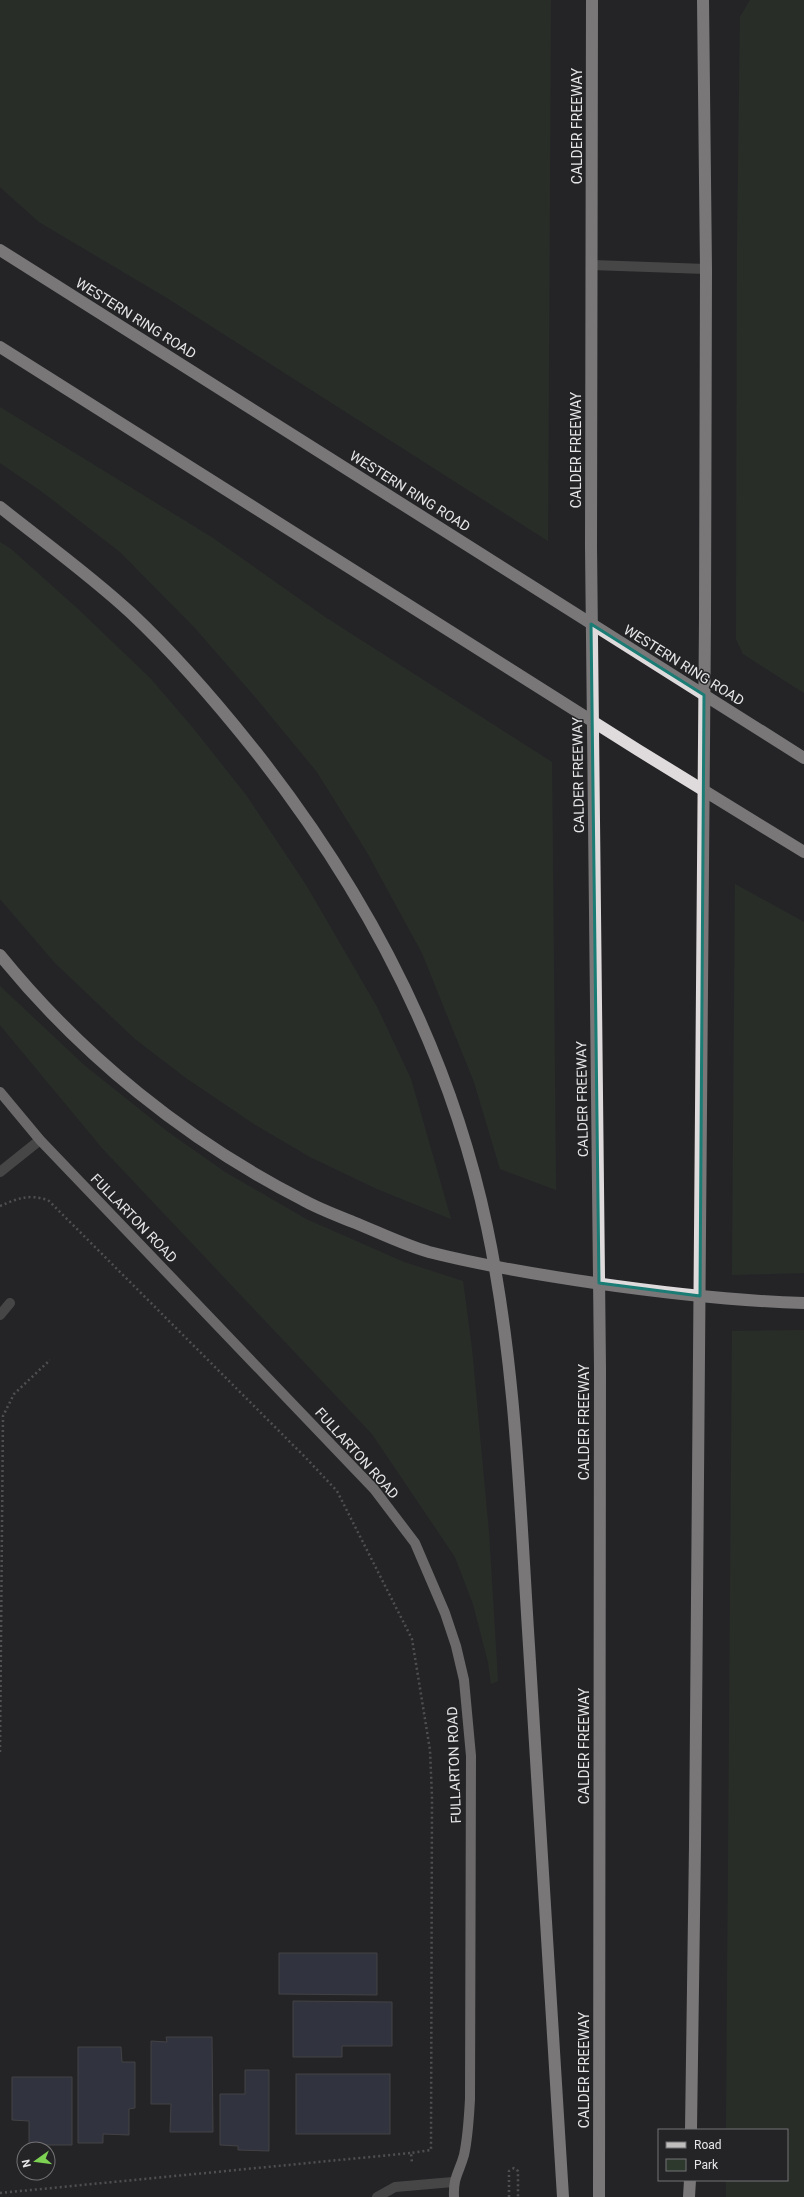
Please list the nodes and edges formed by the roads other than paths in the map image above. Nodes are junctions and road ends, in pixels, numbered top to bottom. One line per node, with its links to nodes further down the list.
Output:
1 (592, 0): 4 (highway, CALDER FREEWAY)
2 (703, 0): 5 (highway)
3 (0, 250): 8 (highway, WESTERN RING ROAD)
4 (592, 266): 5 (street); 23 (highway, CALDER FREEWAY)
5 (706, 269): 17 (highway)
6 (0, 347): 9 (highway)
7 (0, 507): 22 (highway)
8 (804, 758)
9 (804, 852)
10 (0, 955): 15 (highway)
11 (2, 1098): 12 (main road, FULLARTON ROAD)
12 (40, 1140): 13 (street); 19 (main road, FULLARTON ROAD)
13 (0, 1172)
14 (10, 1303): 16 (street)
15 (804, 1303)
16 (0, 1315)
17 (691, 2129)
18 (690, 2181): 24 (highway)
19 (453, 2182): 20 (street); 21 (main road, FULLARTON ROAD)
20 (377, 2197)
21 (454, 2197)
22 (563, 2197)
23 (599, 2197)
24 (690, 2197)

